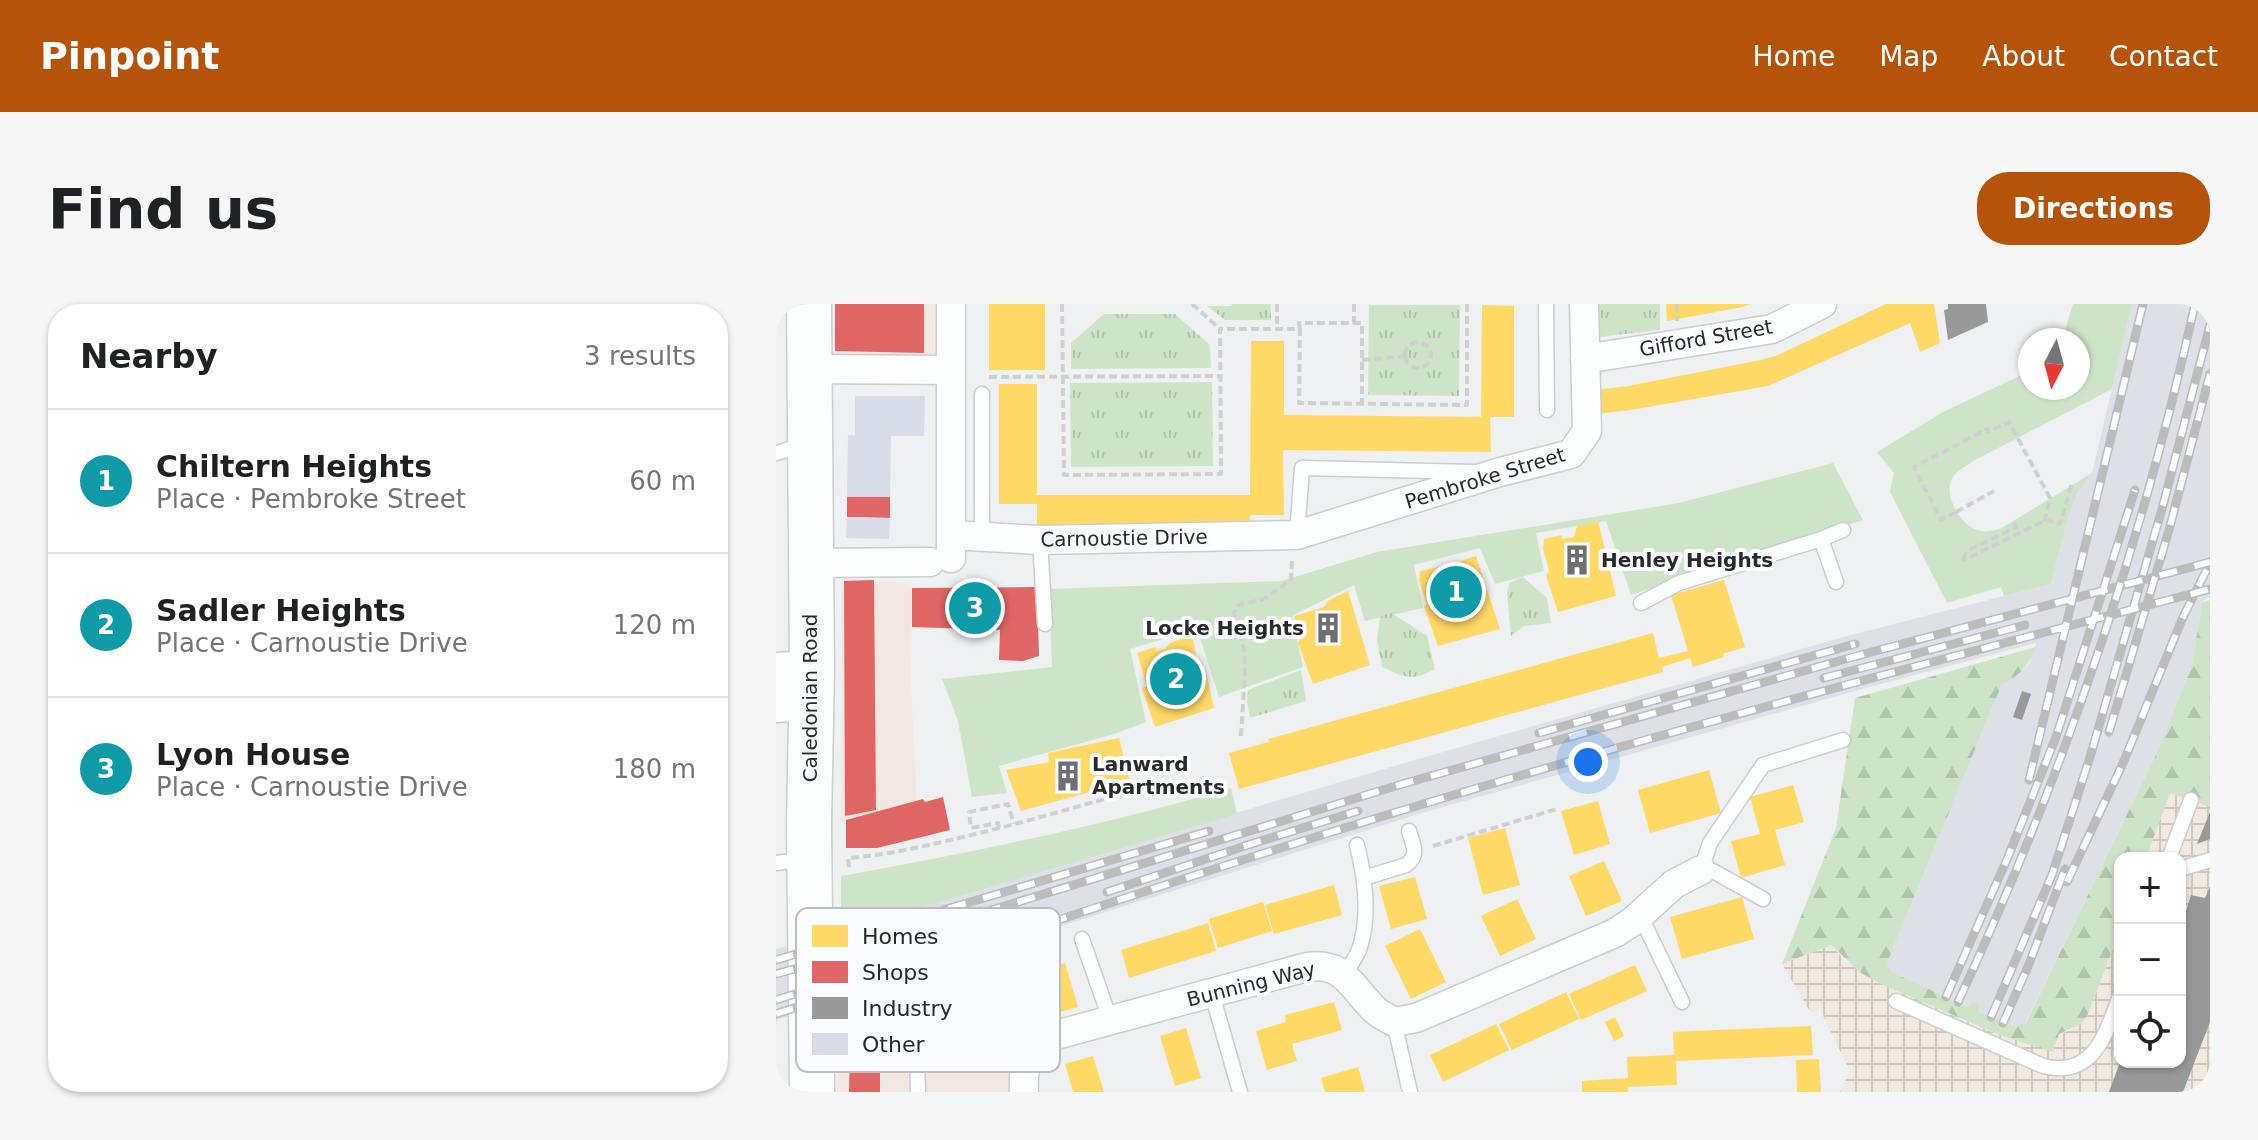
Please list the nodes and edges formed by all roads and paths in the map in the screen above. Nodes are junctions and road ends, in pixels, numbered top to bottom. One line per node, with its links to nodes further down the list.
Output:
1 (809, 304): 18 (main road, Caledonian Road)
2 (951, 304): 19 (street)
3 (1062, 304): 21 (path)
4 (1192, 304): 12 (path)
5 (1277, 304): 13 (path)
6 (1354, 304): 11 (path)
7 (1467, 304): 23 (path)
8 (1546, 304): 24 (lane)
9 (1584, 304): 16 (street, Pembroke Street)
10 (1822, 304): 16 (street, Gifford Street)
11 (1354, 323): 14 (path); 17 (path)
12 (1220, 329): 13 (path); 20 (path)
13 (1277, 329): 14 (path)
14 (1300, 329): 23 (path)
15 (1405, 356): 15 (path); 17 (path)
16 (1585, 359): 26 (street, Pembroke Street)
17 (1362, 360): 23 (path)
18 (809, 369): 19 (street); 25 (main road, Caledonian Road)
19 (951, 374): 21 (path); 36 (street)
20 (1221, 376): 21 (path); 21 (path)
21 (1063, 377)
22 (982, 394): 32 (lane)
23 (1362, 404)
24 (1547, 410)
25 (792, 449): 37 (main road, Caledonian Road)
26 (1500, 472): 35 (street, Pembroke Street); 35 (lane)
27 (2072, 483): 29 (path)
28 (1994, 491): 29 (path, bridge)
29 (2045, 520): 30 (path)
30 (2013, 522)
31 (1843, 530): 33 (lane)
32 (982, 535): 34 (street, Carnoustie Drive); 36 (street, Carnoustie Drive)
33 (1821, 539): 38 (lane); 39 (lane)
34 (1040, 540): 35 (street, Carnoustie Drive); 40 (lane)
35 (1295, 546): 42 (path)
36 (944, 552): 37 (street, Carnoustie Drive)
37 (810, 563): 41 (main road, Caledonian Road)
38 (1836, 582)
39 (1641, 603)
40 (1045, 624)
41 (794, 686): 54 (main road, Caledonian Road)
42 (1241, 736)
43 (1843, 740): 56 (lane)
44 (1152, 796): 47 (path)
45 (2191, 800): 52 (lane)
46 (1557, 809): 51 (path)
47 (1014, 824): 48 (path); 48 (path)
48 (999, 828): 54 (path)
49 (1409, 831): 51 (lane)
50 (1357, 845): 57 (lane)
51 (1415, 851): 57 (lane)
52 (2171, 852)
53 (2210, 860): 55 (lane)
54 (812, 863): 59 (main road, Caledonian Road)
55 (2186, 867)
56 (1701, 870): 58 (lane); 60 (street)
57 (1364, 878): 62 (lane)
58 (1763, 899)
59 (812, 908)
60 (1640, 915): 65 (lane); 68 (street)
61 (1082, 939): 67 (lane)
62 (1344, 974): 63 (street, Bunning Way); 68 (street, Bunning Way)
63 (1212, 994): 67 (street, Bunning Way); 74 (lane)
64 (1896, 1001): 66 (lane)
65 (1682, 1002)
66 (2114, 1011)
67 (1110, 1019): 69 (street, Bunning Way)
68 (1394, 1022): 75 (lane)
69 (1060, 1034)
70 (917, 1072): 72 (lane)
71 (1023, 1072): 73 (street, Bunning Way)
72 (918, 1092)
73 (1024, 1092)
74 (1240, 1092)
75 (1410, 1092)

